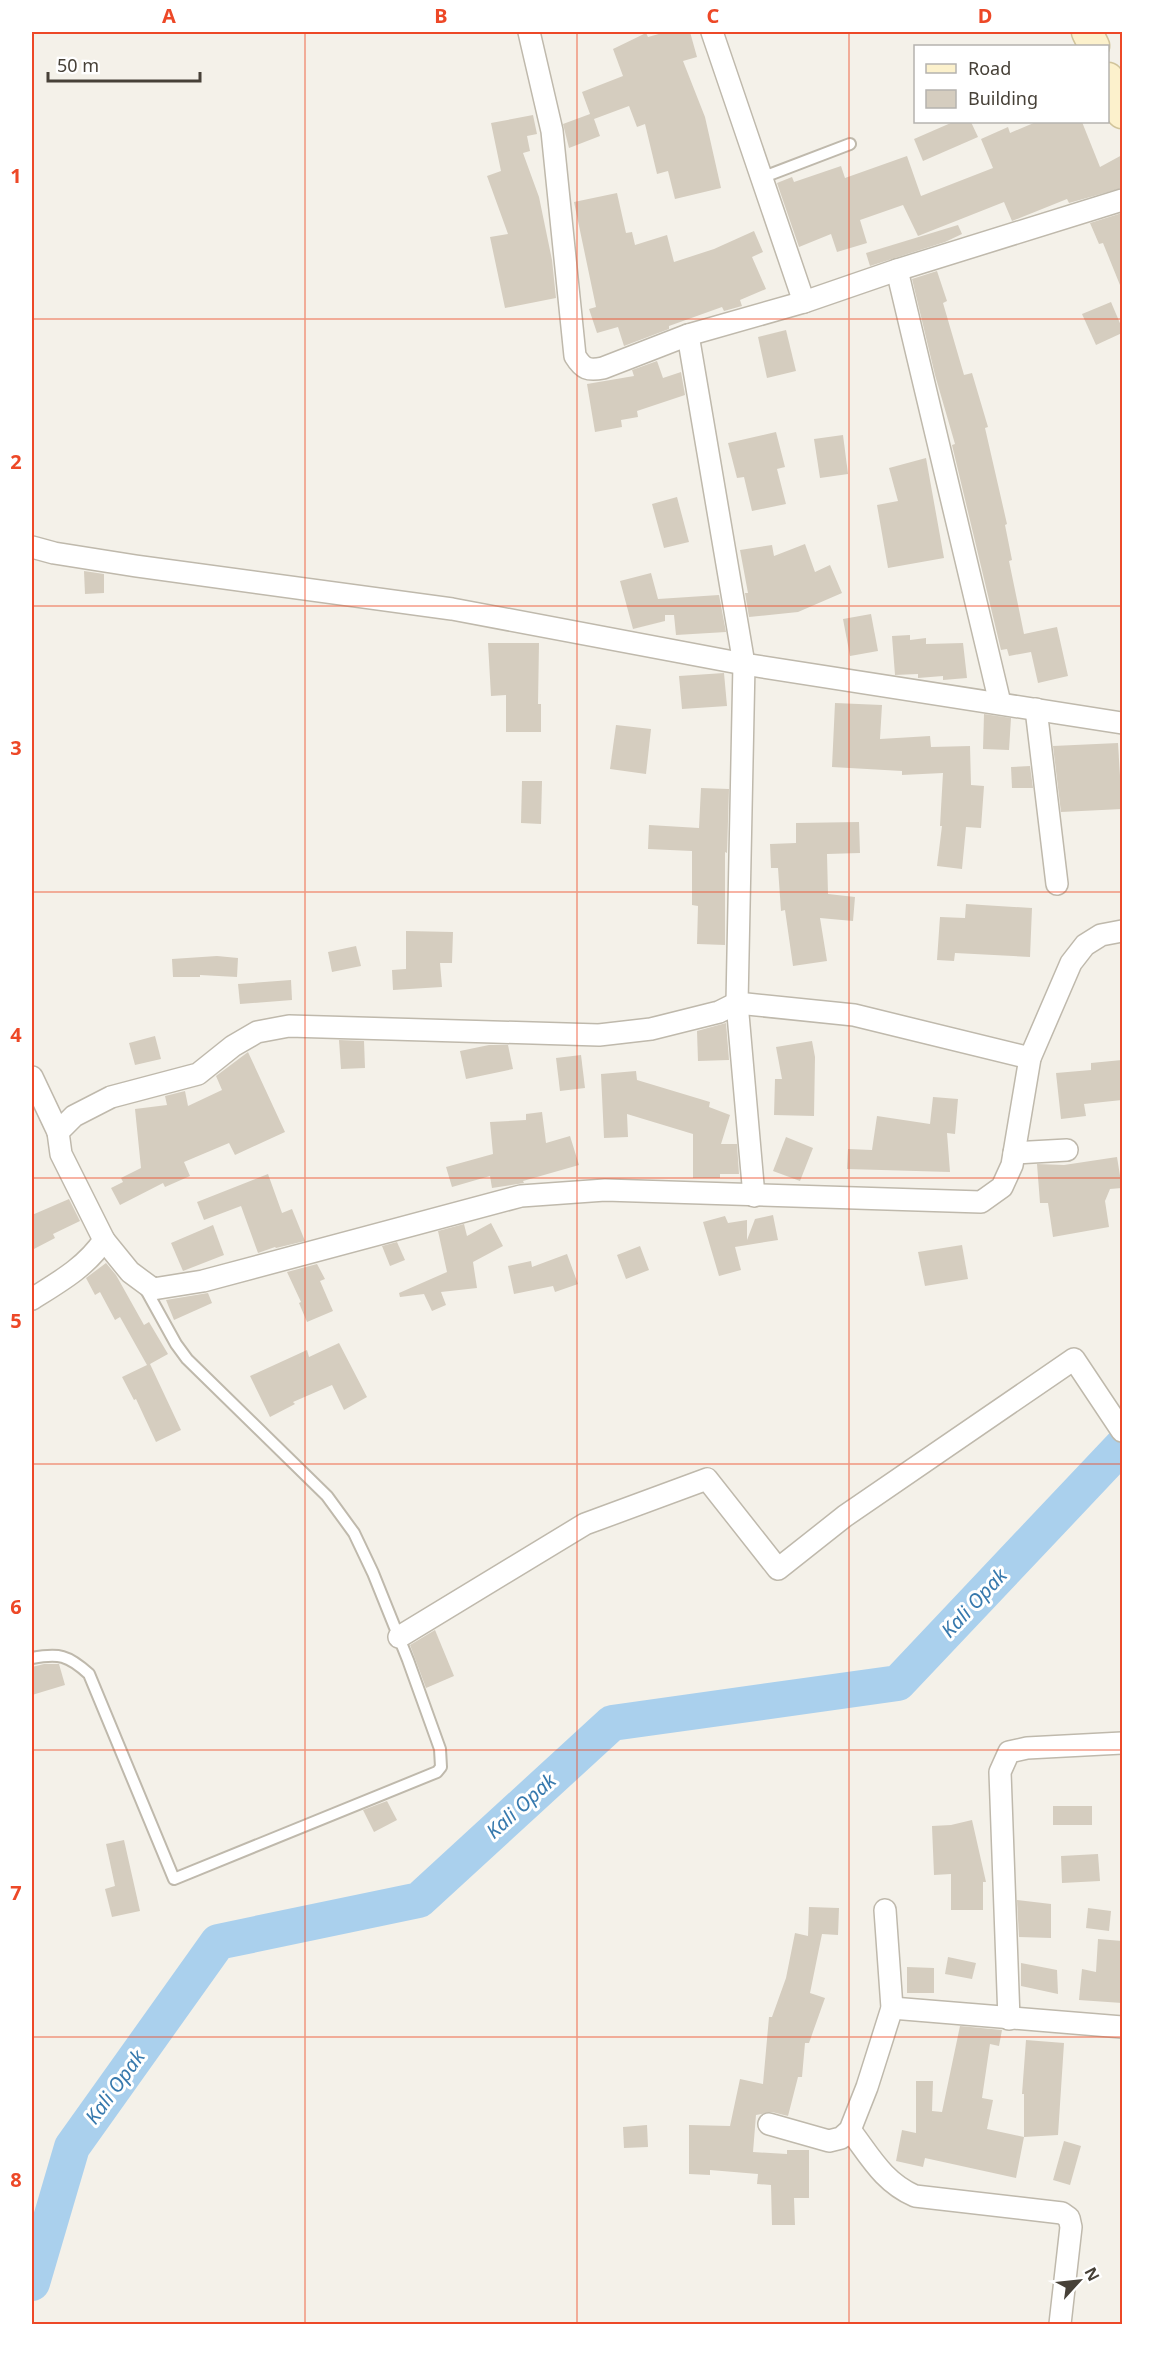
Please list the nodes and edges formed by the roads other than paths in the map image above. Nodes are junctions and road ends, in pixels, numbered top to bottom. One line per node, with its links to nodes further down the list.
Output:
1 (529, 32): 10 (street)
2 (712, 32): 6 (street)
3 (1109, 83): 4 (street)
4 (1122, 112)
5 (850, 144): 6 (lane)
6 (761, 178): 9 (street)
7 (1122, 200): 8 (street)
8 (897, 270): 9 (street); 13 (street)
9 (804, 302): 10 (street)
10 (688, 335): 12 (street)
11 (32, 547): 12 (street)
12 (744, 664): 13 (street); 18 (street)
13 (1000, 704): 14 (street)
14 (1036, 709): 15 (street); 16 (street)
15 (1122, 723)
16 (1057, 884)
17 (1122, 931): 19 (street)
18 (737, 1003): 19 (street); 21 (street); 24 (street)
19 (1030, 1058): 23 (street)
20 (32, 1077): 21 (street)
21 (58, 1132): 25 (street)
22 (1067, 1150): 23 (street)
23 (1014, 1153): 24 (street)
24 (754, 1196): 26 (street)
25 (104, 1240): 26 (street); 27 (street)
26 (140, 1280): 29 (lane)
27 (32, 1299)
28 (1122, 1431): 29 (street)
29 (399, 1637): 30 (lane)
30 (32, 1658)
31 (1122, 1743): 34 (street)
32 (885, 1910): 33 (street)
33 (892, 2008): 34 (street); 37 (street)
34 (1009, 2019): 35 (street)
35 (1122, 2027)
36 (769, 2124): 37 (street)
37 (850, 2130): 38 (street)
38 (1060, 2325)

